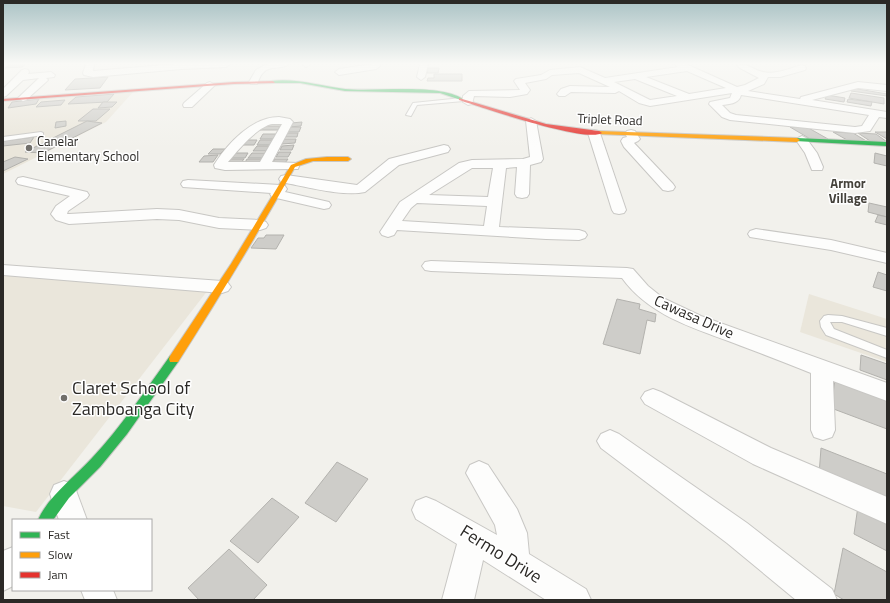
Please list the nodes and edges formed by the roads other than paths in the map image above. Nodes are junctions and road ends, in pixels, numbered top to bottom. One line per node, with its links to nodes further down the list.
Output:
1 (30, 92): 12 (street)
2 (116, 92): 12 (street, Triplet Road)
3 (203, 92): 18 (street)
4 (437, 92): 15 (street, Triplet Road)
5 (523, 92): 15 (street)
6 (628, 92): 13 (street)
7 (673, 92): 13 (street)
8 (730, 92): 13 (street)
9 (738, 92): 17 (street)
10 (745, 92): 16 (street)
11 (832, 92): 16 (street)
12 (24, 98): 14 (street, Triplet Road)
13 (686, 98): 17 (street)
14 (3, 100)
15 (465, 101): 21 (lane); 22 (street, Triplet Road)
16 (798, 101): 20 (street)
17 (719, 103): 19 (street); 20 (street)
18 (188, 105)
19 (747, 105)
20 (882, 114)
21 (409, 115)
22 (531, 121): 24 (street, Triplet Road); 31 (street)
23 (631, 132): 24 (street, Triplet Road); 27 (street, Triplet Road); 39 (street)
24 (594, 133): 44 (street)
25 (41, 134): 26 (lane)
26 (3, 139)
27 (802, 140): 28 (street, Triplet Road); 35 (street)
28 (887, 144)
29 (444, 148): 38 (street)
30 (348, 159): 34 (street)
31 (524, 163): 32 (street); 40 (street)
32 (500, 164): 41 (street); 42 (street)
33 (264, 166): 33 (street); 34 (street)
34 (293, 166): 38 (street)
35 (817, 167)
36 (23, 180): 45 (street)
37 (188, 184): 38 (street)
38 (281, 187): 43 (street); 45 (street)
39 (668, 187)
40 (522, 194)
41 (415, 199): 42 (street); 46 (street)
42 (494, 202): 46 (street)
43 (324, 205)
44 (619, 210)
45 (260, 225): 52 (street)
46 (491, 230): 48 (street)
47 (756, 234): 49 (street)
48 (579, 235)
49 (887, 258)
50 (431, 266): 55 (street, Cawasa Drive)
51 (3, 270): 52 (street)
52 (222, 287): 61 (street)
53 (887, 332): 54 (lane)
54 (887, 354)
55 (822, 368): 56 (street, Cawasa Drive); 58 (street)
56 (887, 392)
57 (653, 398): 63 (street)
58 (823, 430)
59 (610, 440): 72 (street)
60 (479, 473): 68 (street)
61 (64, 494): 64 (street); 65 (street)
62 (426, 510): 66 (street, Fermo Drive)
63 (887, 511)
64 (46, 519)
65 (73, 519)
66 (473, 537): 68 (street, Fermo Drive); 70 (street)
67 (12, 563): 69 (street)
68 (515, 564): 71 (street, Fermo Drive)
69 (3, 575)
70 (458, 600)
71 (575, 600)
72 (821, 600)

